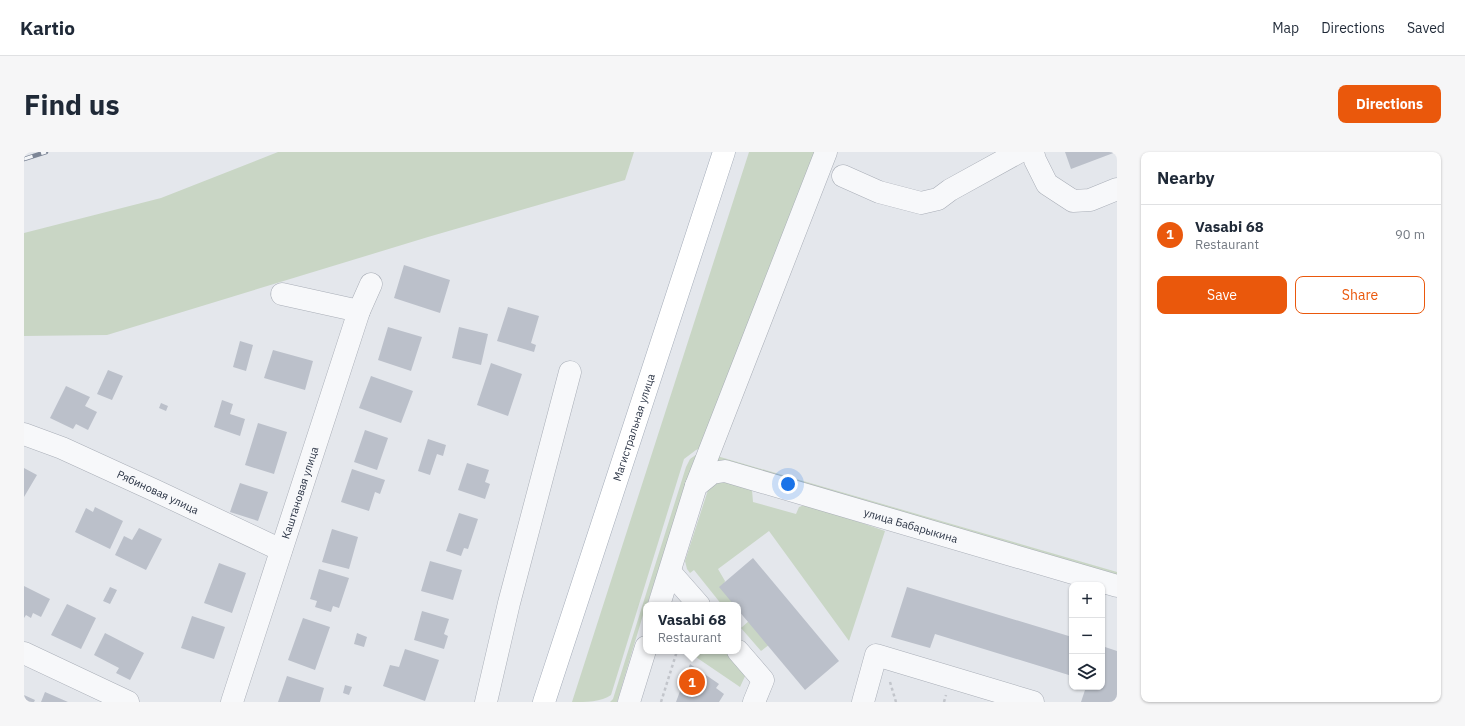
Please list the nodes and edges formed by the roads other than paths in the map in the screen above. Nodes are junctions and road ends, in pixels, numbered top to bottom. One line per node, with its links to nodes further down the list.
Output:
1 (724, 152): 24 (main road, Магистральная улица)
2 (826, 152): 12 (street)
3 (1020, 152): 5 (street)
4 (1033, 152): 6 (street)
5 (843, 176)
6 (1117, 188)
7 (371, 284): 9 (street, Каштановая улица)
8 (282, 294): 9 (street)
9 (359, 311): 13 (street, Каштановая улица)
10 (570, 372): 23 (street)
11 (29, 436): 13 (street, Рябиновая улица)
12 (700, 482): 14 (street); 15 (street, улица Бабарыкина)
13 (281, 550): 22 (street, Каштановая улица)
14 (670, 572): 16 (street); 17 (street)
15 (1117, 586)
16 (660, 602)
17 (696, 602)
18 (24, 653): 21 (street)
19 (644, 654): 25 (street)
20 (741, 654): 26 (street)
21 (128, 702)
22 (232, 702)
23 (486, 702)
24 (544, 702)
25 (629, 702)
26 (754, 702)
27 (863, 702): 28 (street)
28 (1033, 702)

